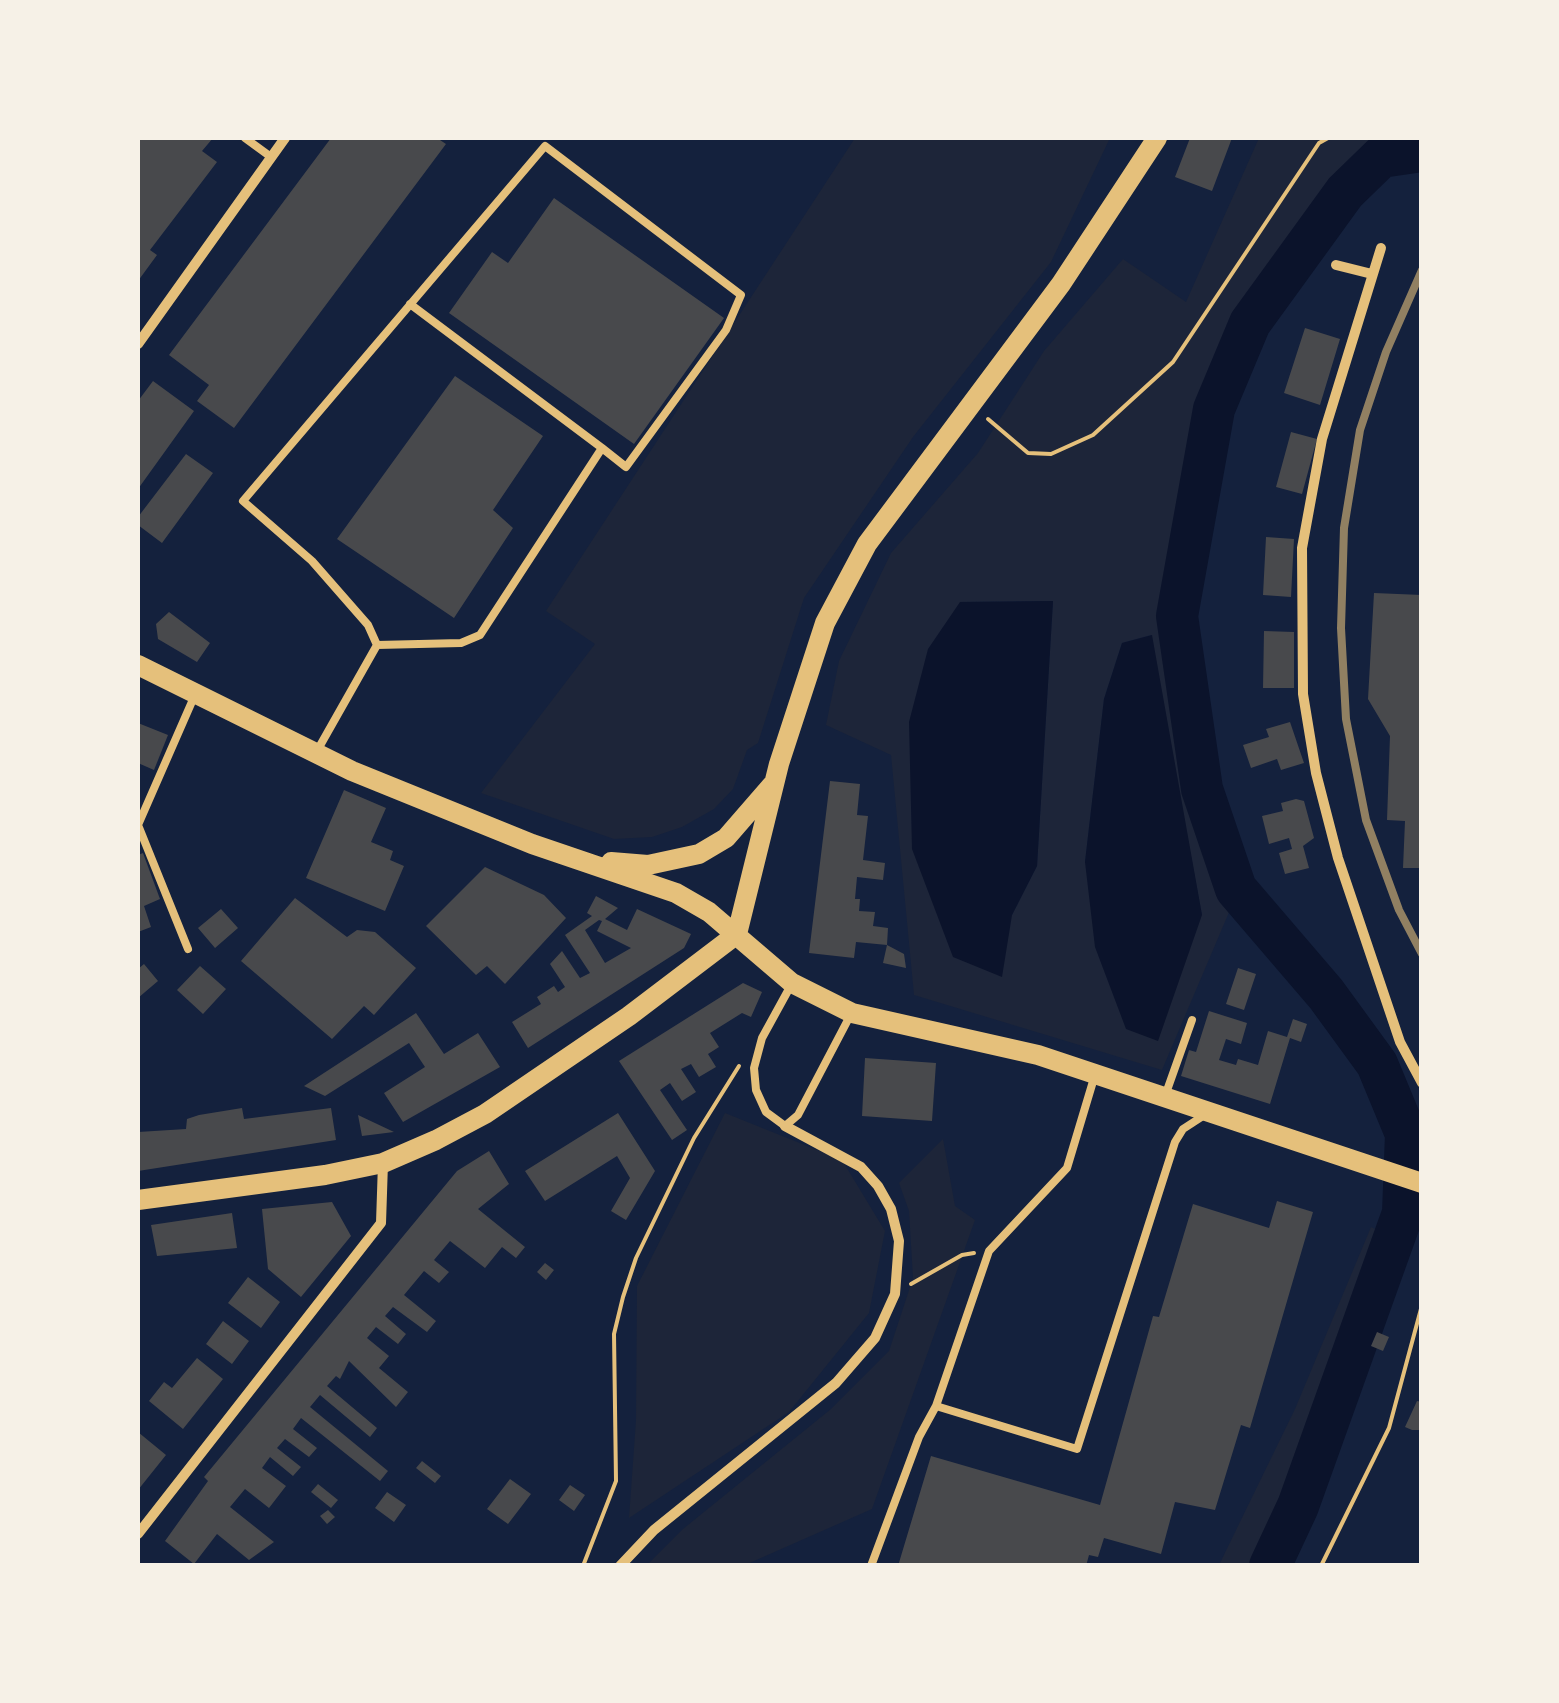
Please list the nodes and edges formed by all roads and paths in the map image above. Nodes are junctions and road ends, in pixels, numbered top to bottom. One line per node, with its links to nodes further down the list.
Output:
1 (244, 138): 5 (lane)
2 (285, 138): 5 (street)
3 (1328, 138): 11 (path)
4 (1154, 139): 11 (main road)
5 (271, 158): 10 (street)
6 (1381, 248): 8 (street)
7 (1336, 264): 8 (street)
8 (1372, 274): 26 (street)
9 (410, 304): 12 (lane); 12 (lane); 13 (lane)
10 (138, 343)
11 (969, 404): 17 (main road)
12 (602, 448): 13 (lane)
13 (377, 645): 16 (lane)
14 (138, 665): 15 (main road)
15 (194, 697): 16 (main road); 20 (lane)
16 (315, 755): 18 (main road)
17 (774, 784): 18 (main road); 19 (main road)
18 (578, 860): 19 (main road)
19 (738, 934): 21 (main road); 30 (main road)
20 (188, 949)
21 (792, 983): 22 (main road); 29 (lane)
22 (852, 1014): 25 (main road); 29 (lane)
23 (1192, 1020): 27 (lane)
24 (744, 1060): 38 (path)
25 (1096, 1074): 27 (main road); 33 (lane)
26 (1422, 1083)
27 (1164, 1098): 28 (main road)
28 (1209, 1113): 31 (main road); 36 (lane)
29 (786, 1126): 39 (street)
30 (383, 1163): 32 (main road); 37 (street)
31 (1422, 1183)
32 (138, 1200)
33 (989, 1251): 34 (path); 36 (lane)
34 (914, 1282)
35 (1422, 1304): 41 (path)
36 (936, 1406): 40 (lane)
37 (138, 1534)
38 (583, 1566)
39 (620, 1566)
40 (871, 1566)
41 (1321, 1566)

